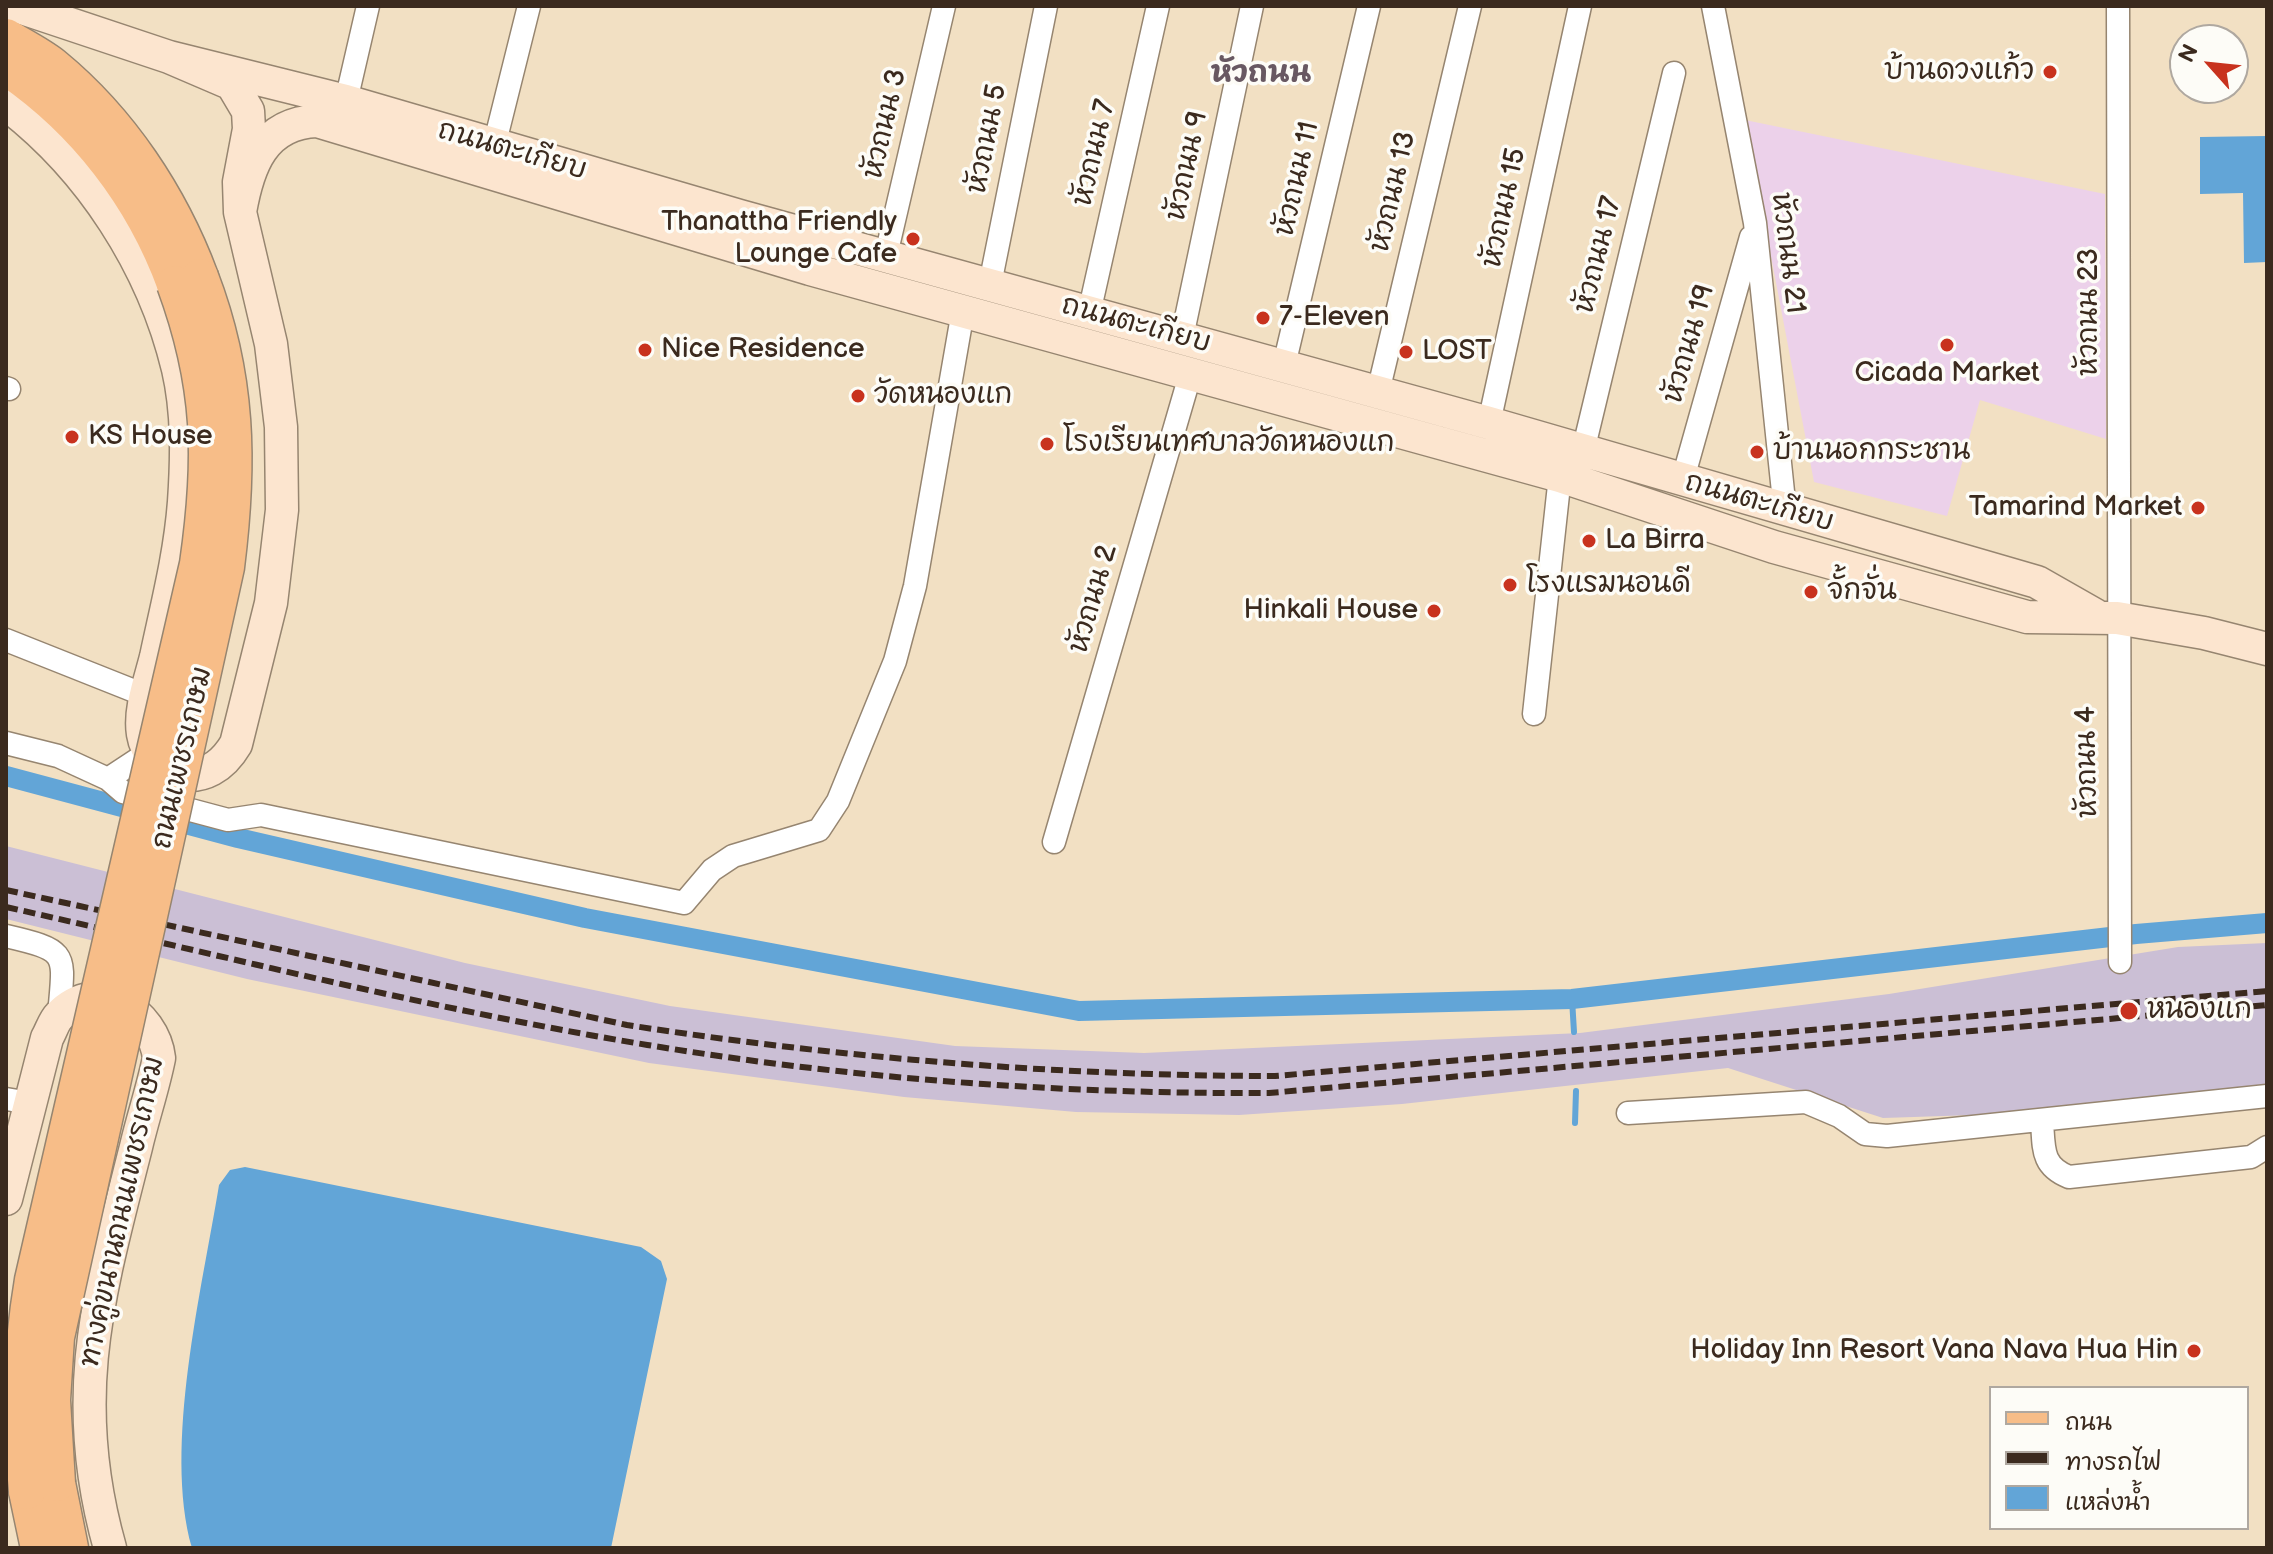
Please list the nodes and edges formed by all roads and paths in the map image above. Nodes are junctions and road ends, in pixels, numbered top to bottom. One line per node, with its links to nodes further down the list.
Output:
1 (16, 6): 14 (street)
2 (368, 6): 17 (street)
3 (529, 6): 19 (street)
4 (944, 6): 22 (street, หัวถนน 3)
5 (1046, 6): 24 (street, หัวถนน 5)
6 (1158, 6): 25 (street, หัวถนน 7)
7 (1252, 6): 27 (street, หัวถนน 9)
8 (1369, 6): 28 (street, หัวถนน 11)
9 (1470, 6): 30 (street, หัวถนน 13)
10 (1580, 6): 31 (street, หัวถนน 15)
11 (1713, 6): 21 (street, หัวถนน 21)
12 (2118, 6): 39 (street, หัวถนน 23)
13 (6, 37): 23 (main road, ถนนเพชรเกษม)
14 (169, 57): 17 (street, ถนนตะเกียบ); 20 (street)
15 (6, 67): 23 (main road, ถนนเพชรเกษม)
16 (1674, 73): 32 (street, หัวถนน 17)
17 (346, 101): 19 (street, ถนนตะเกียบ)
18 (6, 104): 42 (street)
19 (494, 146): 22 (street, ถนนตะเกียบ)
20 (240, 212): 26 (street, ถนนตะเกียบ); 45 (street)
21 (1755, 223): 35 (street, หัวถนน 19); 37 (street, หัวถนน 21)
22 (886, 255): 24 (street, ถนนตะเกียบ)
23 (188, 281): 57 (main road, ถนนเพชรเกษม, bridge)
24 (993, 284): 25 (street, ถนนตะเกียบ); 26 (street)
25 (1089, 313): 27 (street, ถนนตะเกียบ)
26 (976, 315): 29 (street, ถนนตะเกียบ); 46 (street)
27 (1182, 337): 28 (street, ถนนตะเกียบ)
28 (1284, 365): 30 (street, ถนนตะเกียบ)
29 (1191, 372): 34 (street, ถนนตะเกียบ); 47 (street, หัวถนน 2)
30 (1378, 392): 31 (street, ถนนตะเกียบ)
31 (1489, 423): 32 (street, ถนนตะเกียบ)
32 (1583, 451): 33 (street, ถนนตะเกียบ)
33 (1642, 469): 35 (street, ถนนตะเกียบ); 36 (street)
34 (1560, 476): 36 (street, ถนนตะเกียบ); 43 (street)
35 (1682, 482): 37 (street, ถนนตะเกียบ)
36 (1633, 502): 38 (street, ถนนตะเกียบ)
37 (1785, 511): 38 (street); 39 (street, ถนนตะเกียบ)
38 (1774, 547): 39 (street, ถนนตะเกียบ)
39 (2106, 617): 41 (street, ถนนตะเกียบ); 49 (street, หัวถนน 4)
40 (6, 640): 42 (street)
41 (2267, 649)
42 (147, 696): 45 (street)
43 (1534, 714)
44 (6, 743): 46 (street)
45 (149, 752): 46 (street)
46 (108, 779)
47 (1054, 842)
48 (6, 936): 50 (street)
49 (2120, 962)
50 (59, 1016): 52 (street); 60 (street, ทางคู่ขนานถนนเพชรเกษม)
51 (2267, 1096): 54 (street)
52 (18, 1101): 56 (street)
53 (1628, 1113): 54 (street)
54 (2042, 1121): 55 (street)
55 (2267, 1147)
56 (6, 1199)
57 (42, 1487): 58 (main road, ถนนเพชรเกษม); 59 (main road, ถนนเพชรเกษม)
58 (39, 1548)
59 (70, 1548)
60 (110, 1548)

